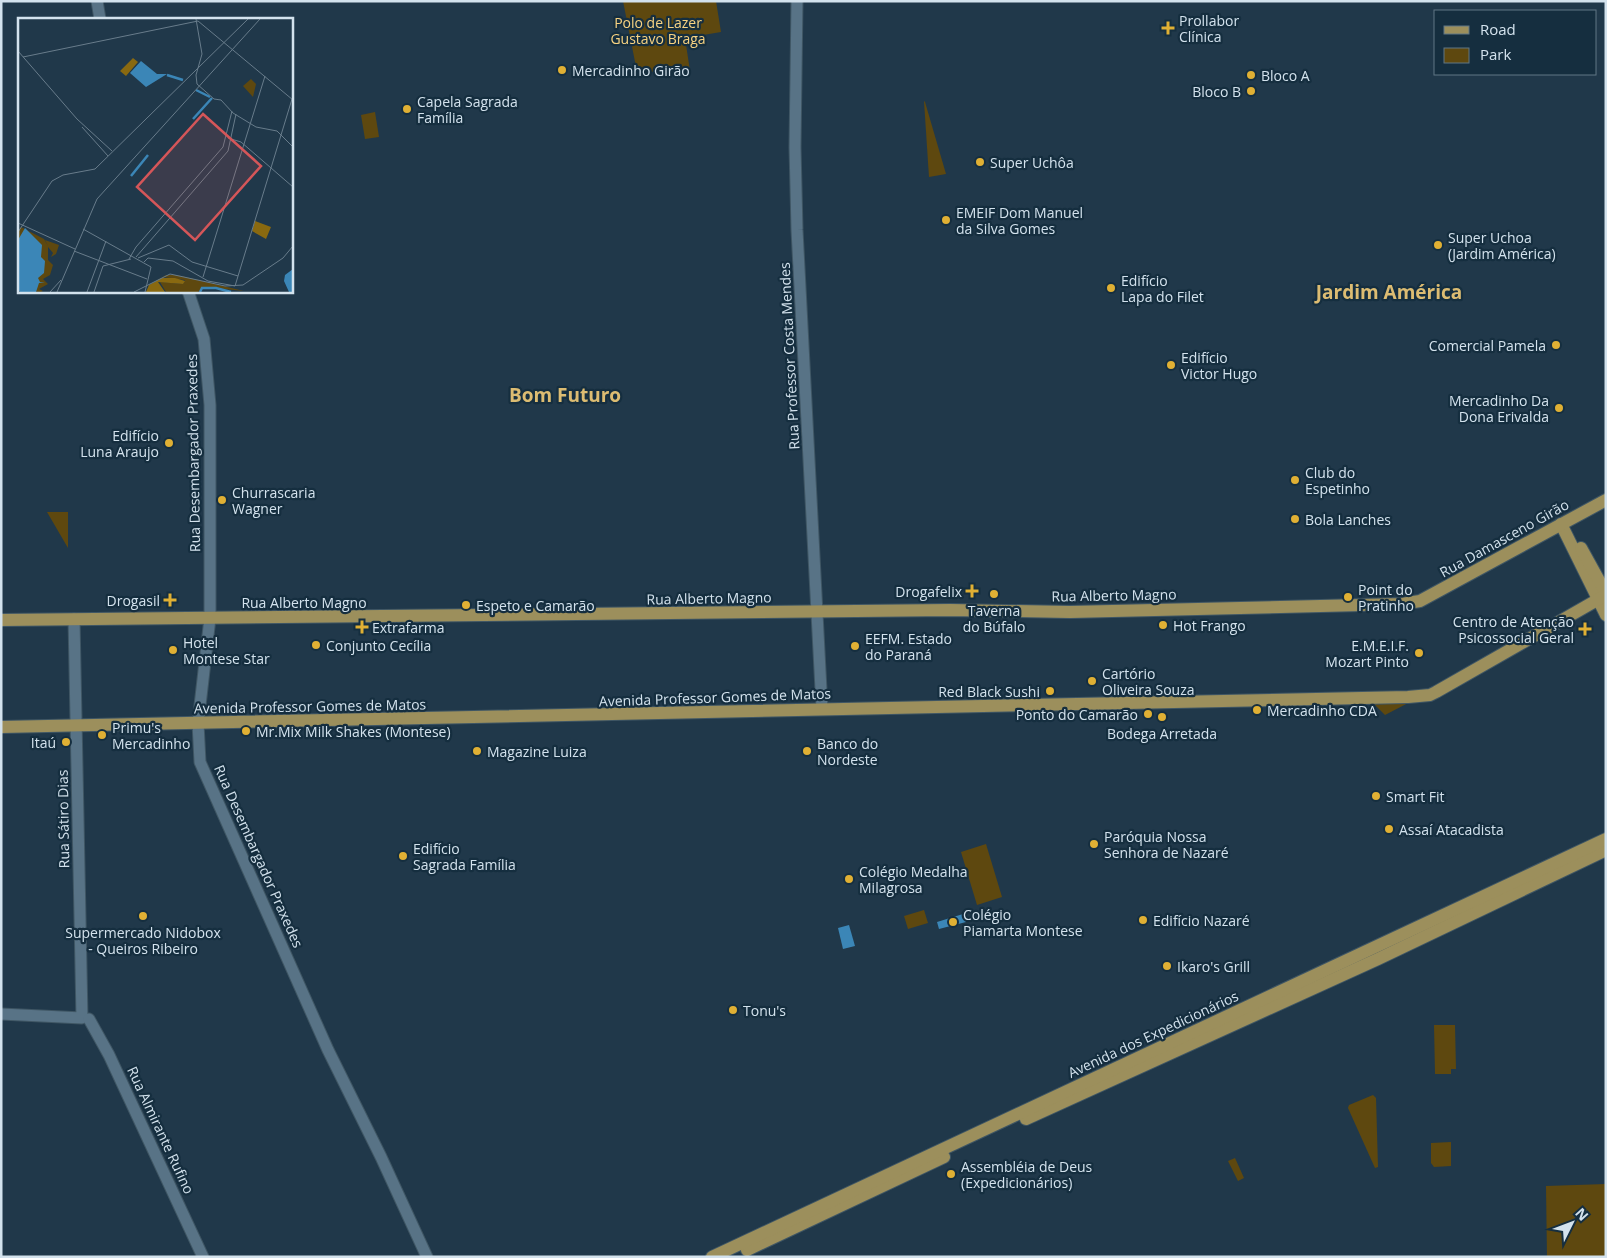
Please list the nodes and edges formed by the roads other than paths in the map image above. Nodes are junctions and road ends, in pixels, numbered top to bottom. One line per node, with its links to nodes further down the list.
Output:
1 (97, 1): 3 (street)
2 (797, 1): 9 (street, Rua Professor Costa Mendes)
3 (100, 18)
4 (188, 292): 11 (street, Rua Desembargador Praxedes)
5 (1606, 500): 6 (main road, Rua Damasceno Girão)
6 (1564, 523): 7 (main road); 8 (main road, Rua Damasceno Girão)
7 (1603, 596): 10 (main road); 14 (main road, Avenida Professor Gomes de Matos)
8 (1417, 602): 9 (main road, Rua Alberto Magno)
9 (818, 612): 11 (main road, Rua Alberto Magno); 14 (street, Rua Professor Costa Mendes)
10 (1606, 615)
11 (210, 618): 12 (main road, Rua Alberto Magno); 15 (street, Rua Desembargador Praxedes)
12 (74, 619): 13 (main road, Rua Alberto Magno); 16 (street, Rua Sátiro Dias)
13 (1, 620)
14 (822, 709): 15 (main road, Avenida Professor Gomes de Matos)
15 (198, 723): 16 (main road, Avenida Professor Gomes de Matos); 23 (street, Rua Desembargador Praxedes)
16 (77, 726): 17 (main road, Avenida Professor Gomes de Matos); 21 (street, Rua Sátiro Dias)
17 (1, 727)
18 (1606, 839): 24 (main road, Avenida dos Expedicionários)
19 (1606, 850): 25 (main road, Avenida dos Expedicionários)
20 (1, 1014): 21 (street)
21 (85, 1018): 22 (street, Rua Almirante Rufino)
22 (203, 1257)
23 (427, 1257)
24 (712, 1257)
25 (732, 1257)

